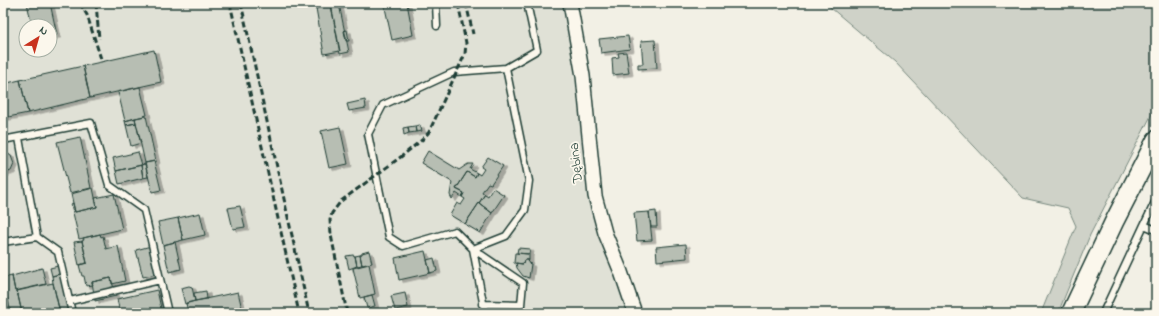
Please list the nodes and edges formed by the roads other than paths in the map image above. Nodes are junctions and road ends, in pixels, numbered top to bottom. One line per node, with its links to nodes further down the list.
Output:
1 (436, 3): 4 (lane)
2 (527, 3): 5 (lane)
3 (570, 3): 21 (street, Dębina)
4 (437, 26)
5 (506, 68): 14 (lane); 14 (lane)
6 (19, 138): 7 (lane); 12 (lane); 15 (lane)
7 (3, 140)
8 (1156, 140): 22 (main road)
9 (1156, 200): 10 (lane)
10 (1144, 225): 11 (lane); 23 (lane)
11 (1156, 230)
12 (37, 237): 13 (lane); 16 (lane)
13 (3, 242)
14 (473, 249): 17 (lane); 17 (lane)
15 (160, 280): 16 (lane); 19 (lane)
16 (70, 301): 18 (lane)
17 (482, 304): 20 (lane)
18 (72, 313)
19 (168, 313)
20 (485, 313)
21 (635, 313)
22 (1071, 313)
23 (1103, 313)

